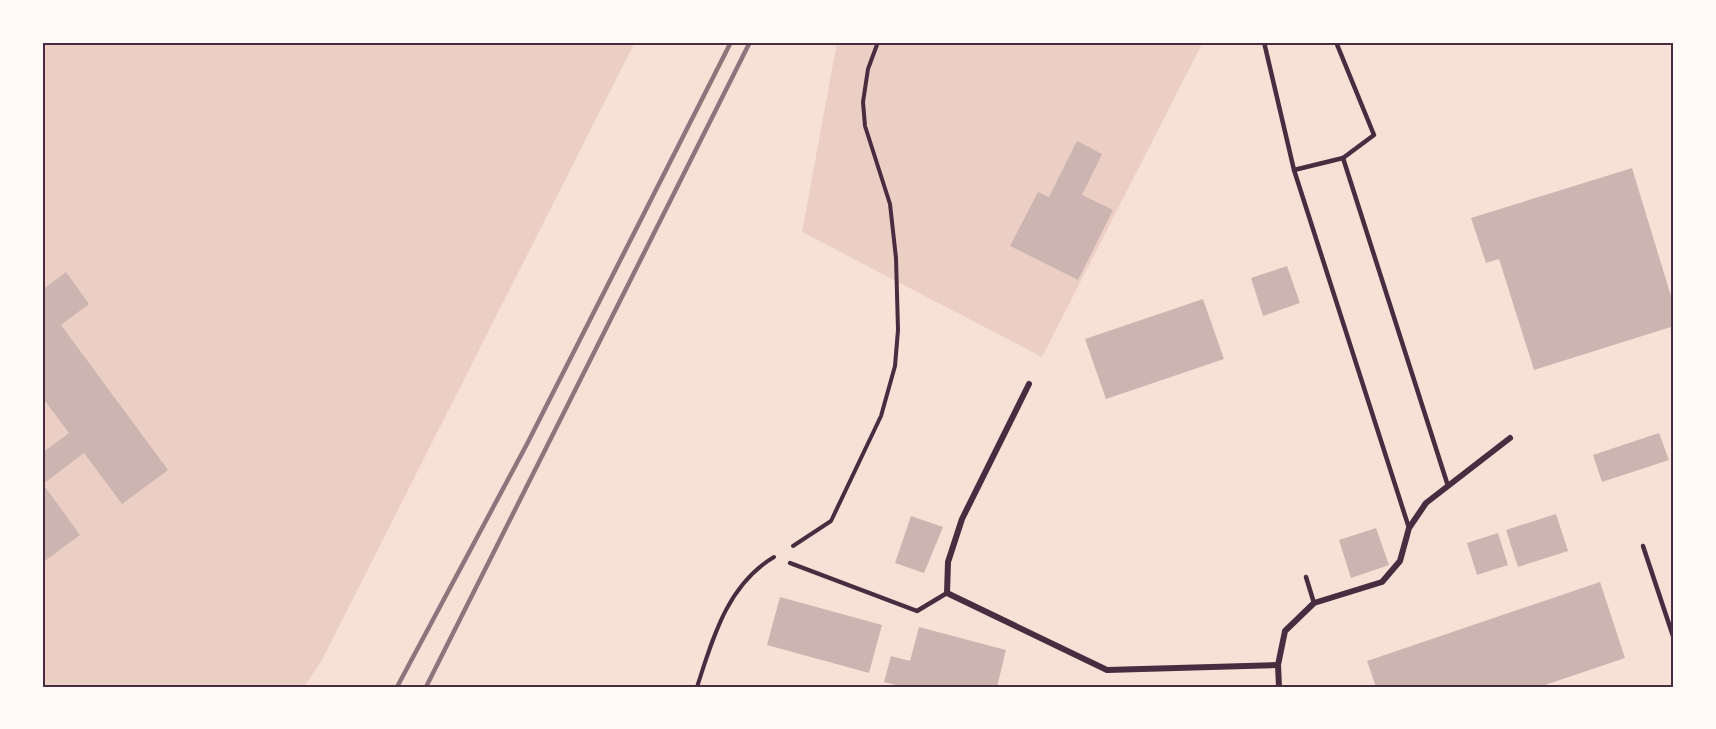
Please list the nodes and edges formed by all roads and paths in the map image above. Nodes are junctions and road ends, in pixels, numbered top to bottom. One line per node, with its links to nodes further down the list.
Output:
1 (878, 42): 11 (path)
2 (1264, 42): 5 (lane)
3 (1336, 42): 4 (lane)
4 (1343, 158): 5 (lane); 8 (lane)
5 (1294, 170): 9 (lane)
6 (1029, 384): 15 (street)
7 (1510, 438): 8 (street)
8 (1448, 486): 9 (street)
9 (1408, 528): 16 (street)
10 (1643, 546): 17 (lane)
11 (790, 548)
12 (782, 553): 19 (path)
13 (790, 563): 15 (lane)
14 (1306, 577): 16 (lane)
15 (947, 593): 18 (street)
16 (1314, 603): 18 (street)
17 (1674, 639)
18 (1278, 665): 20 (street)
19 (697, 687)
20 (1279, 687)

